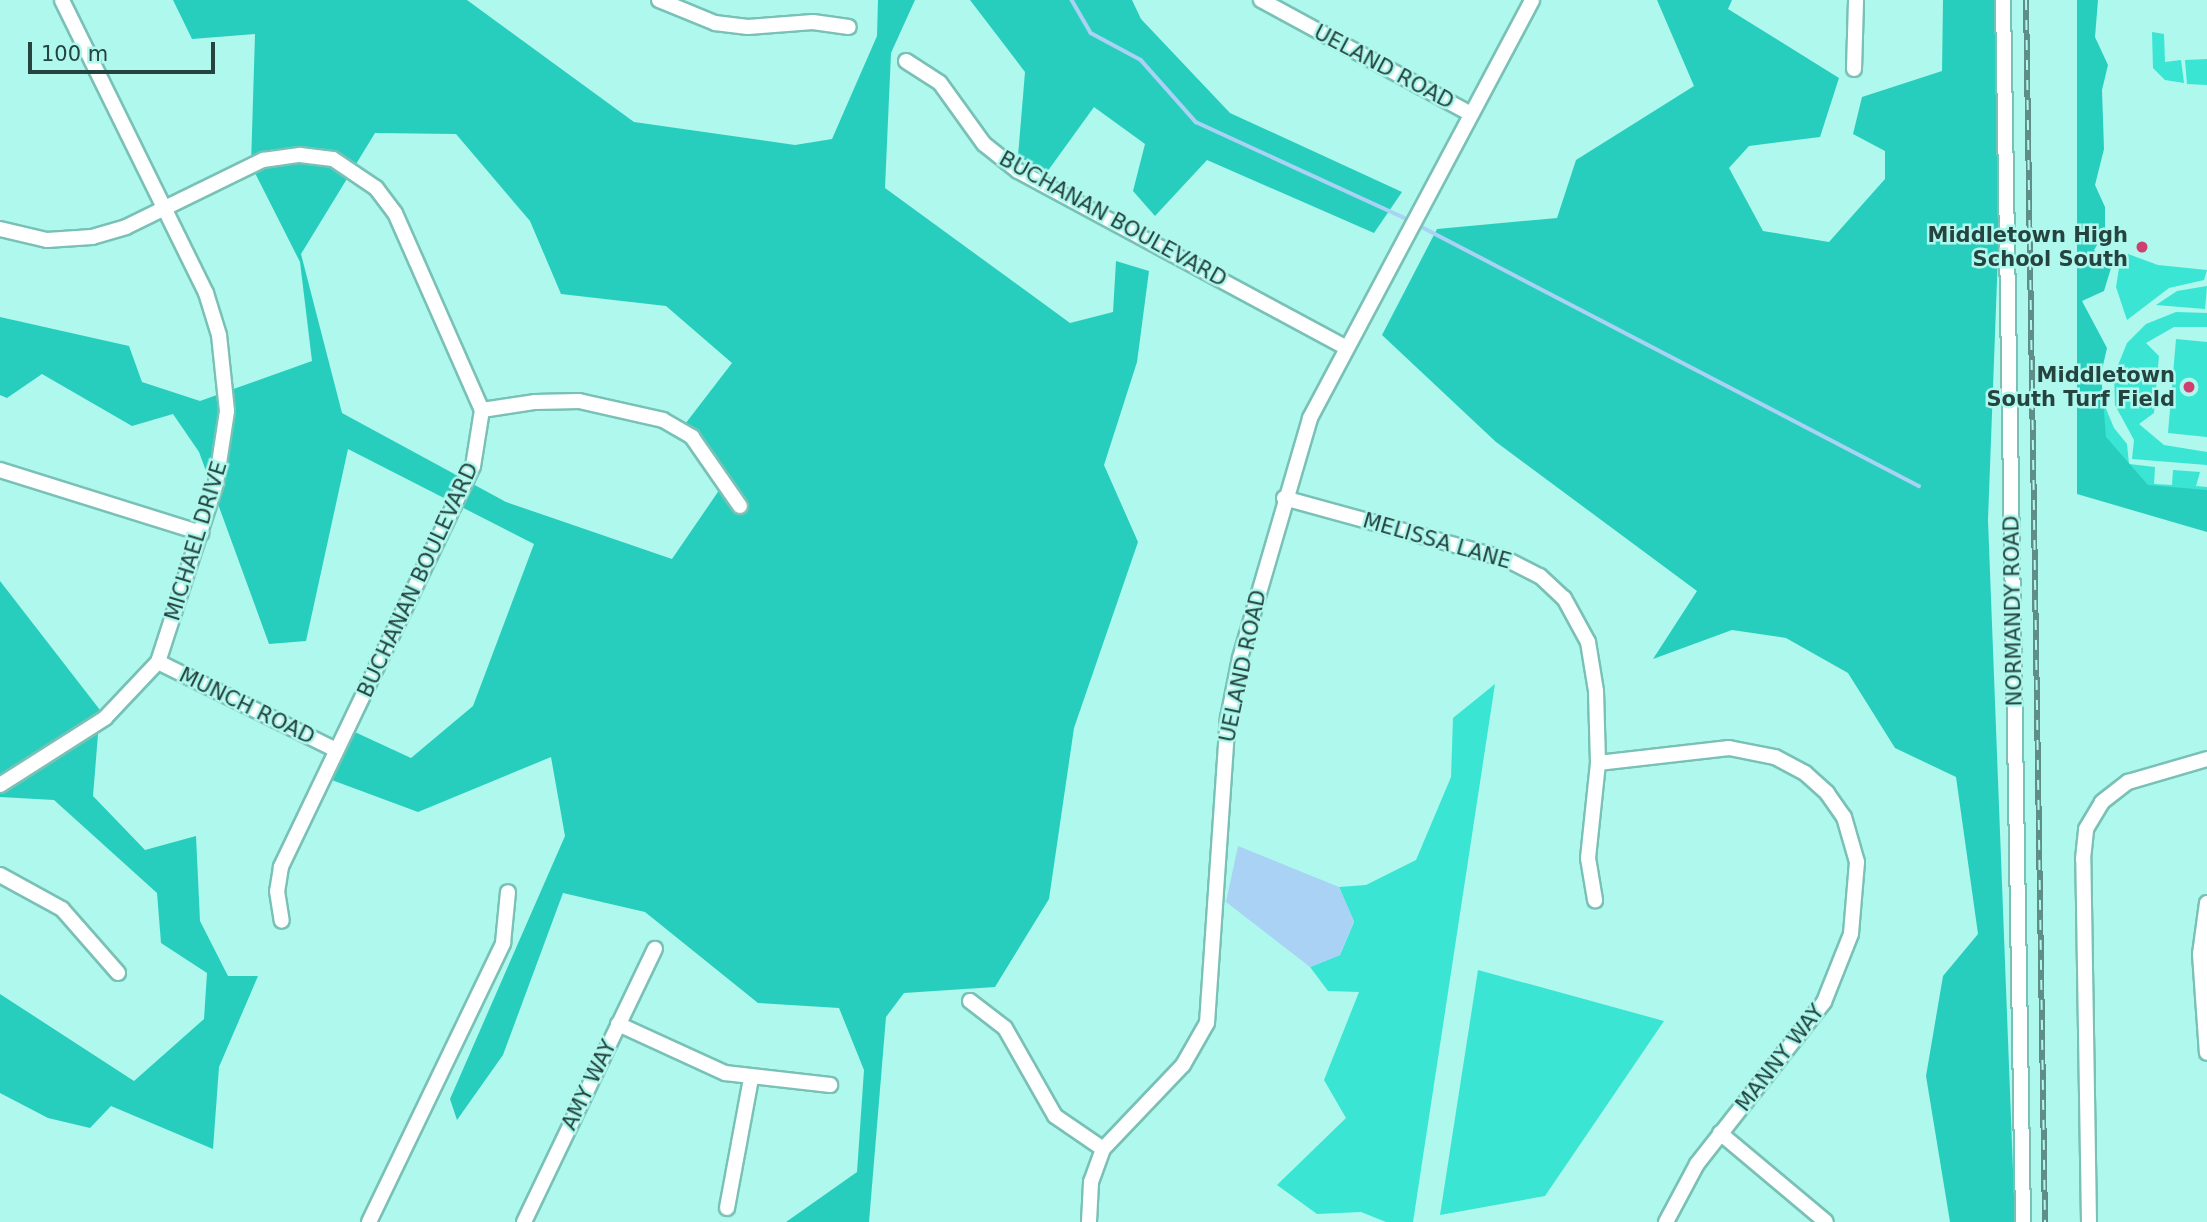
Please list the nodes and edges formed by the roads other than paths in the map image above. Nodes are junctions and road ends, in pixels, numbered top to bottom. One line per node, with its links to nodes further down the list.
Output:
1 (62, 0): 11 (street, MICHAEL DRIVE)
2 (659, 0): 7 (street)
3 (1261, 0): 10 (street, UELAND ROAD)
4 (1532, 0): 10 (street, UELAND ROAD)
5 (1856, 0): 9 (street)
6 (2003, 0): 45 (street, NORMANDY ROAD)
7 (849, 27)
8 (906, 61): 13 (street, BUCHANAN BOULEVARD)
9 (1854, 69)
10 (1471, 114): 13 (street, UELAND ROAD)
11 (164, 208): 12 (street); 14 (street); 18 (street, MICHAEL DRIVE)
12 (0, 229)
13 (1345, 347): 16 (street, UELAND ROAD)
14 (482, 411): 17 (street); 20 (street, BUCHANAN BOULEVARD)
15 (0, 470): 18 (street)
16 (1284, 498): 22 (street, MELISSA LANE); 38 (street, UELAND ROAD)
17 (740, 506)
18 (201, 533): 19 (street, MICHAEL DRIVE)
19 (158, 662): 20 (street, MUNCH ROAD); 23 (street, MICHAEL DRIVE)
20 (337, 750): 28 (street, BUCHANAN BOULEVARD)
21 (2207, 759): 46 (street)
22 (1598, 763): 26 (street, MELISSA LANE); 37 (street, MANNY WAY)
23 (0, 785)
24 (0, 875): 30 (street)
25 (508, 892): 40 (street)
26 (1595, 900)
27 (2207, 903): 32 (street)
28 (282, 921)
29 (655, 949): 33 (street, AMY WAY)
30 (118, 973)
31 (970, 1001): 38 (street)
32 (2205, 1002): 34 (street)
33 (618, 1024): 35 (street); 41 (street, AMY WAY)
34 (2207, 1053)
35 (751, 1079): 36 (street); 39 (street)
36 (830, 1085)
37 (1720, 1133): 43 (street, MANNY WAY); 44 (street)
38 (1103, 1149): 42 (street, UELAND ROAD)
39 (727, 1208)
40 (369, 1222)
41 (524, 1222)
42 (1089, 1222)
43 (1666, 1222)
44 (1826, 1222)
45 (2023, 1222)
46 (2089, 1222)

